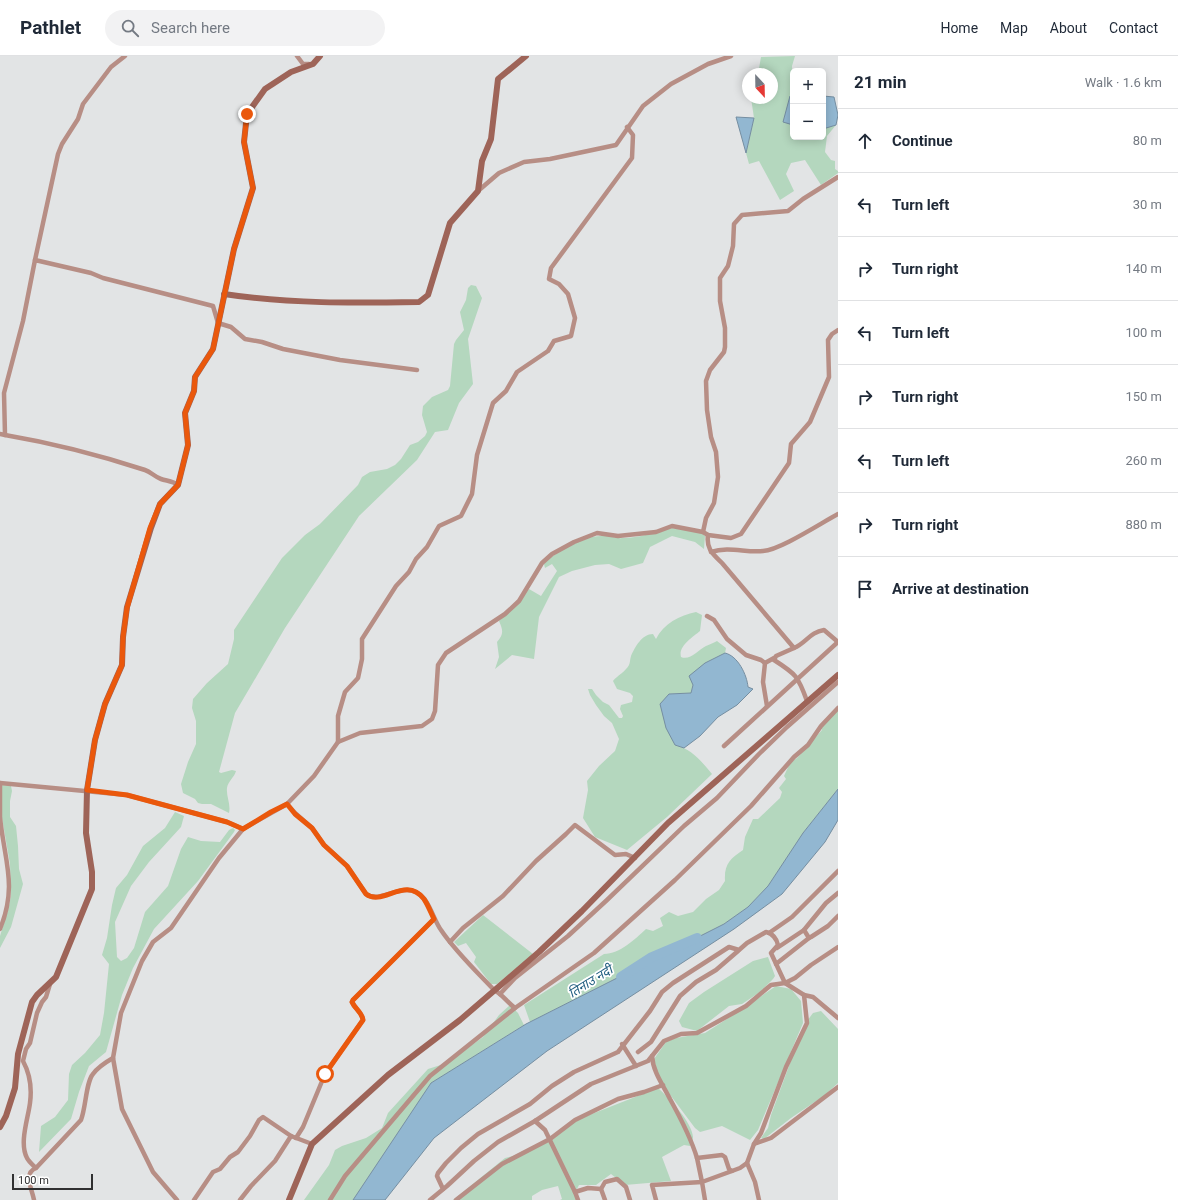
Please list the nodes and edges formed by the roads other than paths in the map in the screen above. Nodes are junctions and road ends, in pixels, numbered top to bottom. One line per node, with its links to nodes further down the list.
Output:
1 (125, 56): 10 (street)
2 (297, 56): 6 (street)
3 (320, 56): 6 (street)
4 (526, 56): 9 (street)
5 (731, 56): 7 (street)
6 (312, 64): 11 (street)
7 (627, 128): 9 (street); 32 (street)
8 (838, 177): 18 (street)
9 (478, 191): 11 (street)
10 (35, 260): 12 (street); 15 (street)
11 (224, 294): 12 (street)
12 (218, 323): 14 (street); 16 (street)
13 (838, 330): 19 (street)
14 (417, 370)
15 (2, 435): 16 (street)
16 (178, 485): 35 (street)
17 (838, 514): 20 (street)
18 (702, 532): 19 (street); 32 (street)
19 (708, 535): 20 (street)
20 (711, 552): 23 (street)
21 (707, 616): 25 (street)
22 (838, 642): 23 (street); 27 (street)
23 (794, 648): 24 (street)
24 (774, 658): 25 (street); 27 (street)
25 (765, 664): 30 (street)
26 (838, 675): 29 (street)
27 (798, 679): 29 (street); 30 (street)
28 (838, 682): 55 (street)
29 (807, 701): 38 (street)
30 (767, 706): 33 (street)
31 (838, 708): 57 (street)
32 (338, 742): 36 (street)
33 (724, 746)
34 (0, 783): 35 (street); 43 (street)
35 (87, 790): 37 (street); 53 (street)
36 (287, 804): 37 (street); 42 (street)
37 (243, 829): 62 (street)
38 (635, 858): 47 (street); 54 (street)
39 (838, 871): 45 (street)
40 (838, 893): 44 (street)
41 (838, 916): 46 (street)
42 (434, 919): 47 (street); 69 (street)
43 (0, 929)
44 (804, 930): 46 (street); 49 (street)
45 (769, 933): 49 (street); 50 (street)
46 (809, 938): 51 (street)
47 (450, 942): 54 (street)
48 (838, 947): 52 (street)
49 (776, 948): 51 (street)
50 (738, 951): 59 (street); 60 (street)
51 (776, 964): 52 (street)
52 (785, 982): 56 (street); 61 (street)
53 (50, 984): 67 (street); 75 (street)
54 (494, 990): 55 (street); 71 (street)
55 (500, 994): 57 (street)
56 (804, 995): 58 (street); 72 (street)
57 (515, 1008): 86 (street)
58 (838, 1018)
59 (622, 1044): 63 (street); 78 (street)
60 (638, 1052)
61 (652, 1056): 63 (street); 64 (street)
62 (113, 1058): 75 (street); 82 (street)
63 (636, 1066): 66 (street)
64 (662, 1085): 70 (street); 73 (street)
65 (838, 1087): 72 (street)
66 (535, 1121): 70 (street); 78 (street)
67 (0, 1127)
68 (291, 1136): 69 (street); 83 (street); 84 (street)
69 (296, 1138): 71 (street)
70 (550, 1139): 80 (street); 88 (street)
71 (312, 1144): 85 (street)
72 (754, 1144): 74 (street)
73 (697, 1158): 76 (street); 77 (street)
74 (747, 1163): 76 (street); 94 (street)
75 (36, 1168): 81 (street)
76 (732, 1171): 77 (street)
77 (702, 1182): 92 (street); 93 (street)
78 (443, 1189): 87 (street)
79 (601, 1189): 80 (street); 90 (street); 91 (street)
80 (575, 1192): 89 (street)
81 (34, 1200)
82 (177, 1200)
83 (194, 1200)
84 (240, 1200)
85 (289, 1200)
86 (330, 1200)
87 (430, 1200)
88 (456, 1200)
89 (578, 1200)
90 (605, 1200)
91 (630, 1200)
92 (656, 1200)
93 (705, 1200)
94 (759, 1200)

